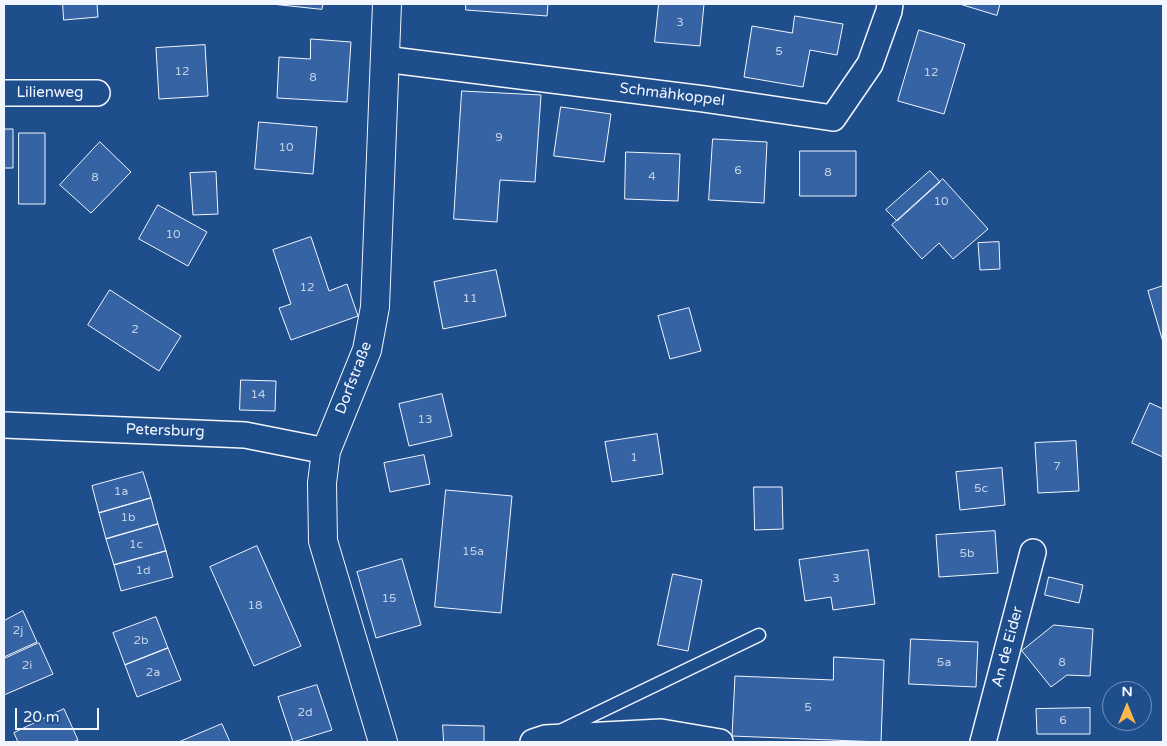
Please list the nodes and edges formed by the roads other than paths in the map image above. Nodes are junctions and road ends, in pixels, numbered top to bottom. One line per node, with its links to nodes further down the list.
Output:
1 (387, 4): 3 (street, Dorfstraße)
2 (890, 4): 3 (street, Schmähkoppel)
3 (384, 59): 7 (street, Dorfstraße)
4 (4, 93): 5 (street, Lilienweg)
5 (97, 93)
6 (4, 424): 7 (street, Petersburg)
7 (326, 451): 11 (street, Dorfstraße)
8 (1033, 552): 13 (street, An de Eider)
9 (759, 636): 10 (lane)
10 (539, 740): 12 (street)
11 (383, 742)
12 (720, 742)
13 (983, 742)

